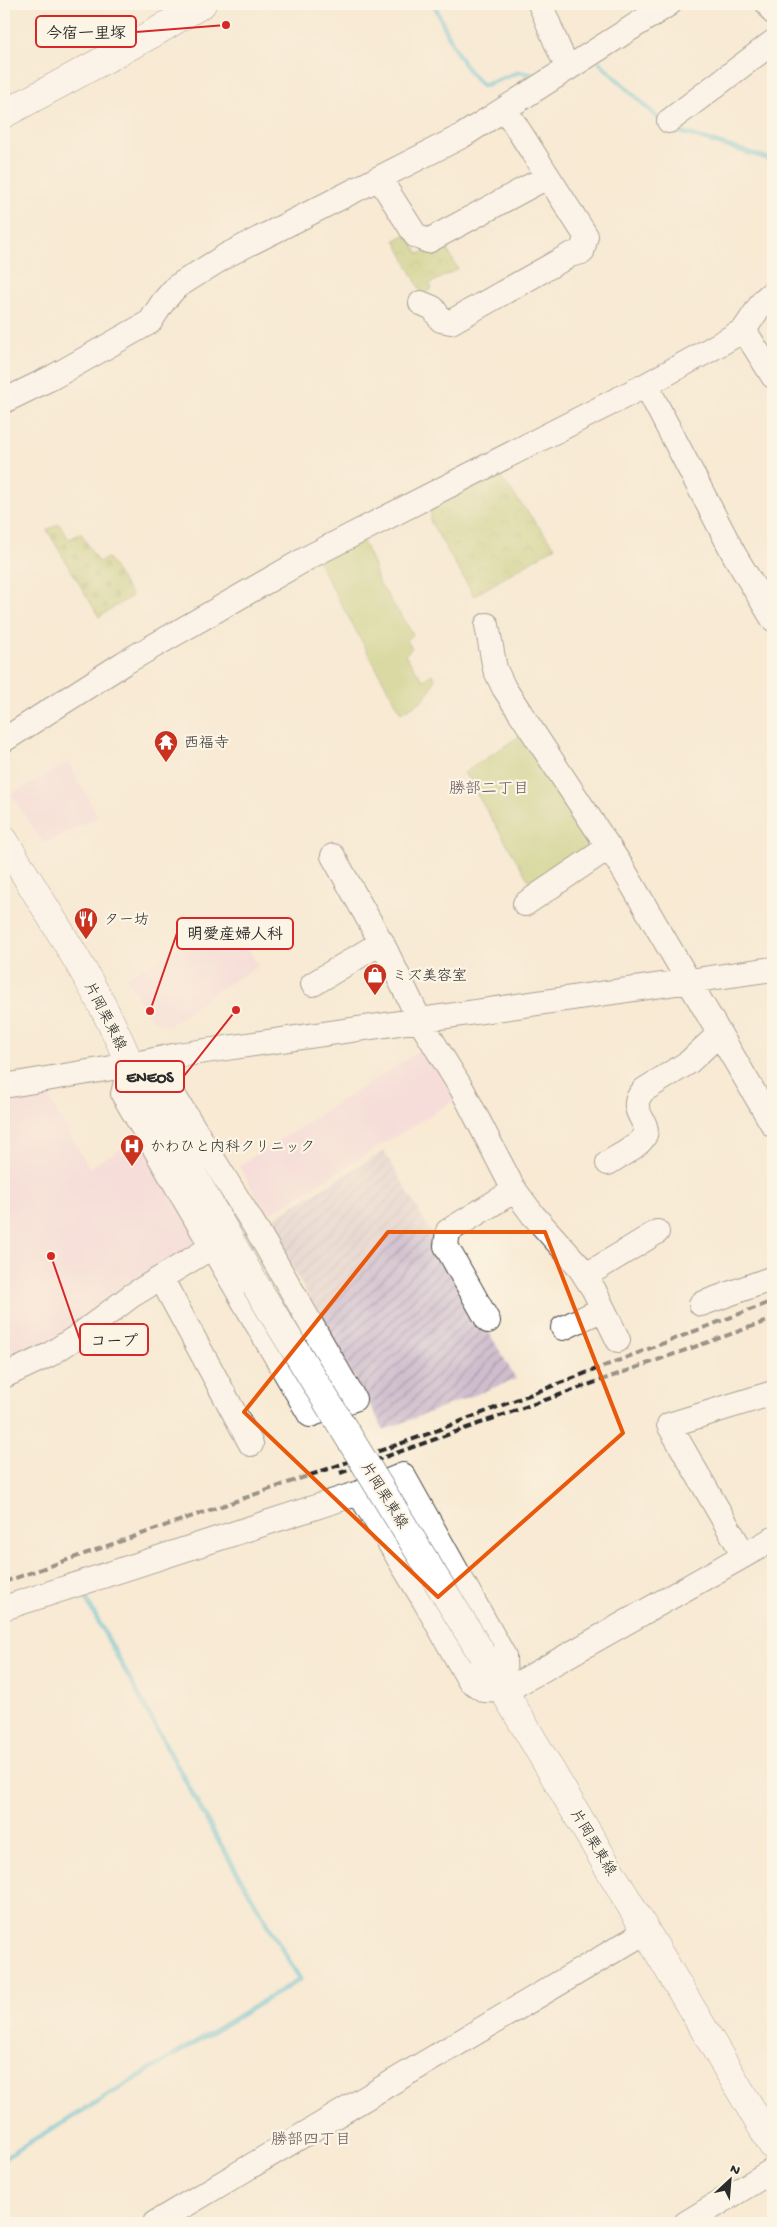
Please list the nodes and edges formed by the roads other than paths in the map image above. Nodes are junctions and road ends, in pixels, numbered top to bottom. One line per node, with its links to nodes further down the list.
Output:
1 (202, 4): 9 (main road)
2 (540, 4): 7 (street)
3 (669, 4): 7 (street)
4 (768, 4): 5 (street)
5 (773, 12)
6 (773, 42): 10 (street)
7 (568, 67): 8 (street)
8 (504, 110): 11 (street); 12 (street)
9 (4, 114)
10 (669, 121)
11 (547, 177): 12 (street); 14 (street)
12 (379, 178): 18 (street)
13 (773, 292): 15 (street)
14 (422, 303)
15 (744, 330): 16 (street); 17 (street)
16 (773, 376)
17 (646, 384): 19 (street); 21 (street)
18 (4, 401)
19 (773, 619)
20 (487, 625): 23 (street)
21 (4, 740)
22 (4, 840): 32 (main road, 片岡栗東線)
23 (609, 847): 25 (street); 28 (street)
24 (333, 856): 26 (street)
25 (525, 904)
26 (382, 942): 29 (street); 30 (street)
27 (773, 969): 28 (street)
28 (689, 981): 30 (street); 31 (street)
29 (312, 984)
30 (420, 1021): 32 (street); 36 (street)
31 (719, 1034): 34 (street); 35 (street)
32 (130, 1065): 33 (street); 38 (street); 43 (street); 56 (main road, 片岡栗東線, bridge)
33 (4, 1086)
34 (773, 1125)
35 (608, 1163)
36 (515, 1190): 39 (street); 45 (street)
37 (657, 1232): 39 (street)
38 (212, 1246): 40 (street); 47 (street)
39 (585, 1276): 44 (street)
40 (161, 1278): 49 (street); 51 (street)
41 (773, 1278): 42 (street)
42 (701, 1304)
43 (302, 1308): 47 (street); 47 (street)
44 (603, 1309): 46 (street); 48 (street)
45 (488, 1321)
46 (562, 1328)
47 (261, 1332)
48 (618, 1340)
49 (4, 1376)
50 (773, 1393): 54 (street)
51 (252, 1444)
52 (359, 1493): 55 (street); 56 (street); 56 (street)
53 (773, 1539): 54 (street)
54 (744, 1555): 56 (street)
55 (4, 1608)
56 (505, 1691): 57 (main road, 片岡栗東線)
57 (647, 1931): 58 (main road, 片岡栗東線); 60 (street)
58 (773, 2146)
59 (773, 2170): 61 (street)
60 (155, 2223)
61 (686, 2223)

